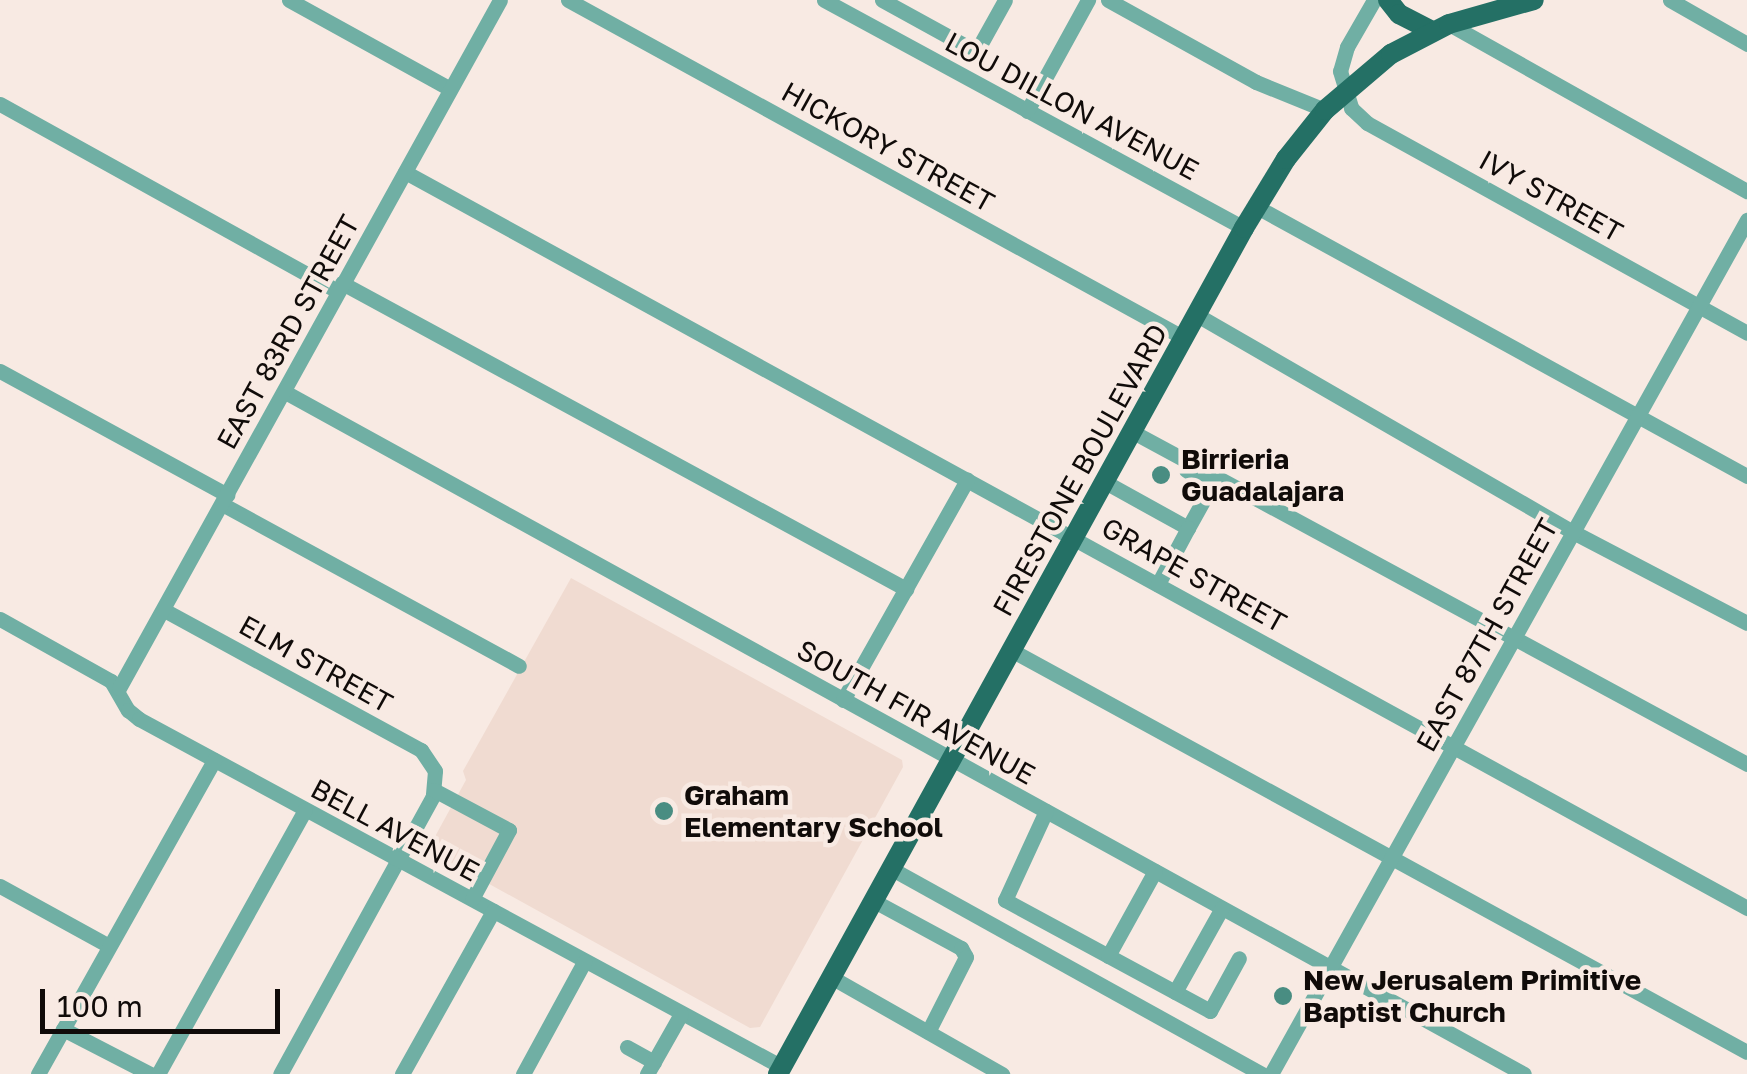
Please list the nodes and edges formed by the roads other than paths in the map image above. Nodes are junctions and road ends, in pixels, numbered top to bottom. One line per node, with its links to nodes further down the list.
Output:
1 (289, 0): 16 (street)
2 (500, 0): 16 (street, EAST 83RD STREET)
3 (568, 0): 30 (street, HICKORY STREET)
4 (824, 0): 19 (street, LOU DILLON AVENUE)
5 (882, 0): 6 (street)
6 (1005, 0)
7 (1088, 0): 19 (street)
8 (1108, 0): 20 (street)
9 (1374, 0): 17 (street)
10 (1388, 0): 14 (main road)
11 (1534, 0): 13 (main road, FIRESTONE BOULEVARD)
12 (1670, 0): 15 (street)
13 (1489, 4): 14 (main road, FIRESTONE BOULEVARD)
14 (1440, 28): 17 (main road, FIRESTONE BOULEVARD); 22 (street)
15 (1747, 44)
16 (450, 88): 21 (street, EAST 83RD STREET)
17 (1343, 92): 20 (main road, FIRESTONE BOULEVARD); 27 (street, IVY STREET)
18 (0, 104): 26 (street)
19 (1027, 110): 25 (street, LOU DILLON AVENUE)
20 (1325, 110): 23 (main road, FIRESTONE BOULEVARD)
21 (405, 172): 26 (street, EAST 83RD STREET); 37 (street, GRAPE STREET)
22 (1747, 191)
23 (1258, 207): 25 (main road, FIRESTONE BOULEVARD); 33 (street)
24 (1747, 220): 27 (street, EAST 87TH STREET)
25 (1244, 228): 28 (main road, FIRESTONE BOULEVARD)
26 (340, 287): 32 (street, EAST 83RD STREET); 44 (street)
27 (1699, 306): 29 (street, IVY STREET); 33 (street, EAST 87TH STREET)
28 (1197, 314): 30 (main road, FIRESTONE BOULEVARD); 41 (street)
29 (1747, 333)
30 (1184, 338): 34 (main road, FIRESTONE BOULEVARD)
31 (0, 371): 39 (street)
32 (285, 392): 39 (street, EAST 83RD STREET); 52 (street, SOUTH FIR AVENUE)
33 (1638, 416): 36 (street); 41 (street, EAST 87TH STREET)
34 (1132, 432): 35 (street); 38 (main road, FIRESTONE BOULEVARD)
35 (1167, 450): 40 (street); 48 (street)
36 (1747, 476)
37 (967, 480): 42 (street, GRAPE STREET); 44 (street)
38 (1105, 482): 40 (street); 42 (main road, FIRESTONE BOULEVARD)
39 (224, 500): 45 (street, EAST 83RD STREET); 50 (street)
40 (1188, 528): 43 (street)
41 (1574, 532): 47 (street); 48 (street, EAST 87TH STREET)
42 (1075, 538): 43 (street, GRAPE STREET); 49 (main road, FIRESTONE BOULEVARD)
43 (1158, 584): 53 (street, GRAPE STREET)
44 (906, 590): 52 (street)
45 (164, 610): 51 (street, EAST 83RD STREET); 57 (street, ELM STREET)
46 (0, 619): 51 (street, BELL AVENUE)
47 (1747, 623)
48 (1515, 636): 53 (street, EAST 87TH STREET); 56 (street)
49 (1012, 651): 55 (main road, FIRESTONE BOULEVARD); 60 (street)
50 (518, 666)
51 (119, 688): 54 (street, BELL AVENUE)
52 (843, 700): 55 (street, SOUTH FIR AVENUE)
53 (1454, 746): 60 (street, EAST 87TH STREET); 68 (street, GRAPE STREET)
54 (214, 760): 58 (street, BELL AVENUE); 70 (street)
55 (952, 760): 59 (street, SOUTH FIR AVENUE); 62 (main road, FIRESTONE BOULEVARD)
56 (1747, 764)
57 (434, 790): 61 (street); 65 (street)
58 (304, 810): 61 (street, BELL AVENUE); 86 (street)
59 (1046, 811): 63 (street, SOUTH FIR AVENUE); 71 (street)
60 (1392, 858): 74 (street, EAST 87TH STREET); 81 (street)
61 (398, 860): 65 (street, BELL AVENUE); 87 (street)
62 (892, 869): 66 (main road, FIRESTONE BOULEVARD); 91 (street)
63 (1156, 870): 67 (street, SOUTH FIR AVENUE); 71 (street)
64 (0, 886): 70 (street)
65 (472, 899): 69 (street, BELL AVENUE)
66 (874, 901): 75 (main road, FIRESTONE BOULEVARD); 79 (street)
67 (1222, 908): 74 (street, SOUTH FIR AVENUE); 76 (street)
68 (1747, 908)
69 (493, 912): 73 (street, BELL AVENUE); 88 (street)
70 (109, 946): 78 (street)
71 (1108, 956): 76 (street)
72 (1239, 958): 76 (street)
73 (584, 962): 77 (street, BELL AVENUE); 89 (street)
74 (1330, 968): 92 (street, EAST 87TH STREET); 93 (street, SOUTH FIR AVENUE)
75 (832, 977): 79 (street); 83 (main road, FIRESTONE BOULEVARD)
76 (1175, 992)
77 (681, 1014): 82 (street); 83 (street, BELL AVENUE)
78 (64, 1029): 84 (street); 85 (street)
79 (928, 1032): 90 (street)
80 (627, 1047): 82 (street)
81 (1747, 1052)
82 (650, 1068)
83 (780, 1070)
84 (38, 1074)
85 (150, 1074)
86 (158, 1074)
87 (280, 1074)
88 (402, 1074)
89 (524, 1074)
90 (1002, 1074)
91 (1262, 1074)
92 (1271, 1074)
93 (1524, 1074)

